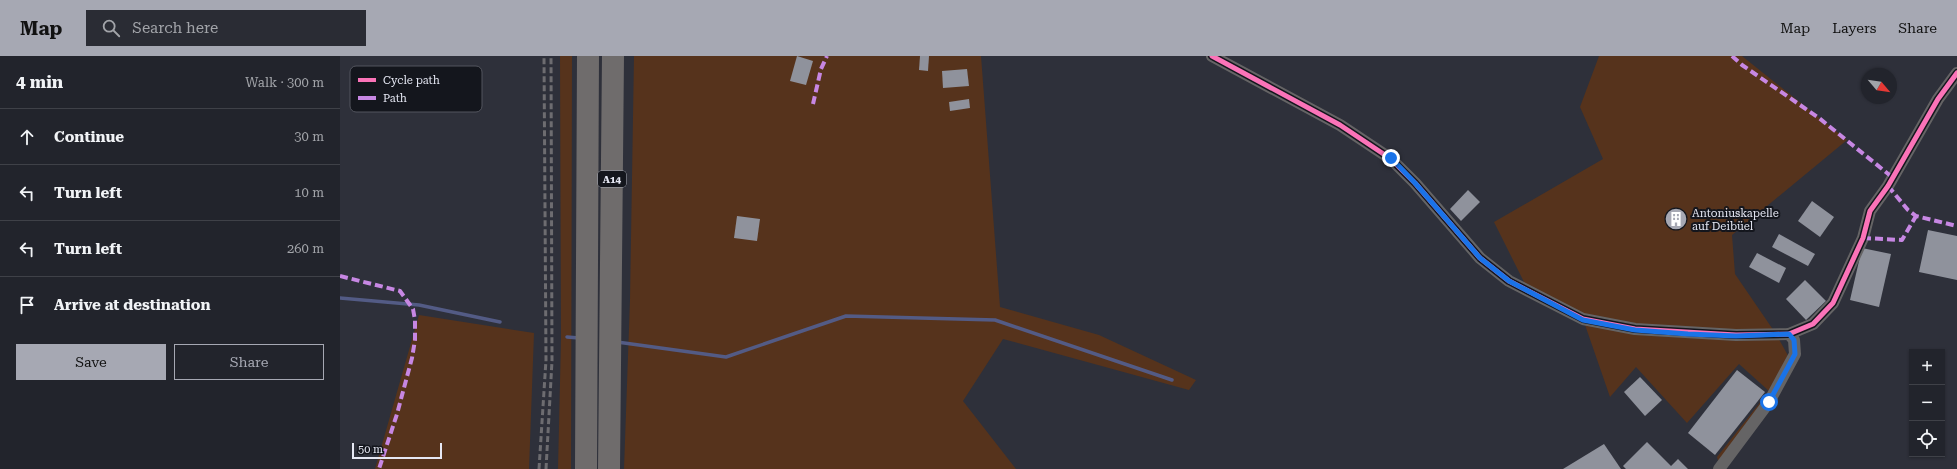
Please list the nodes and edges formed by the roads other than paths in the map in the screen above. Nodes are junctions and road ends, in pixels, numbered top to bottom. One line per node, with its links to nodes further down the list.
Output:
1 (588, 56): 6 (highway, A14)
2 (613, 56): 7 (highway, A14)
3 (1212, 56): 5 (street)
4 (1957, 73): 5 (street)
5 (1789, 334): 8 (street)
6 (586, 469)
7 (609, 469)
8 (1719, 469)

